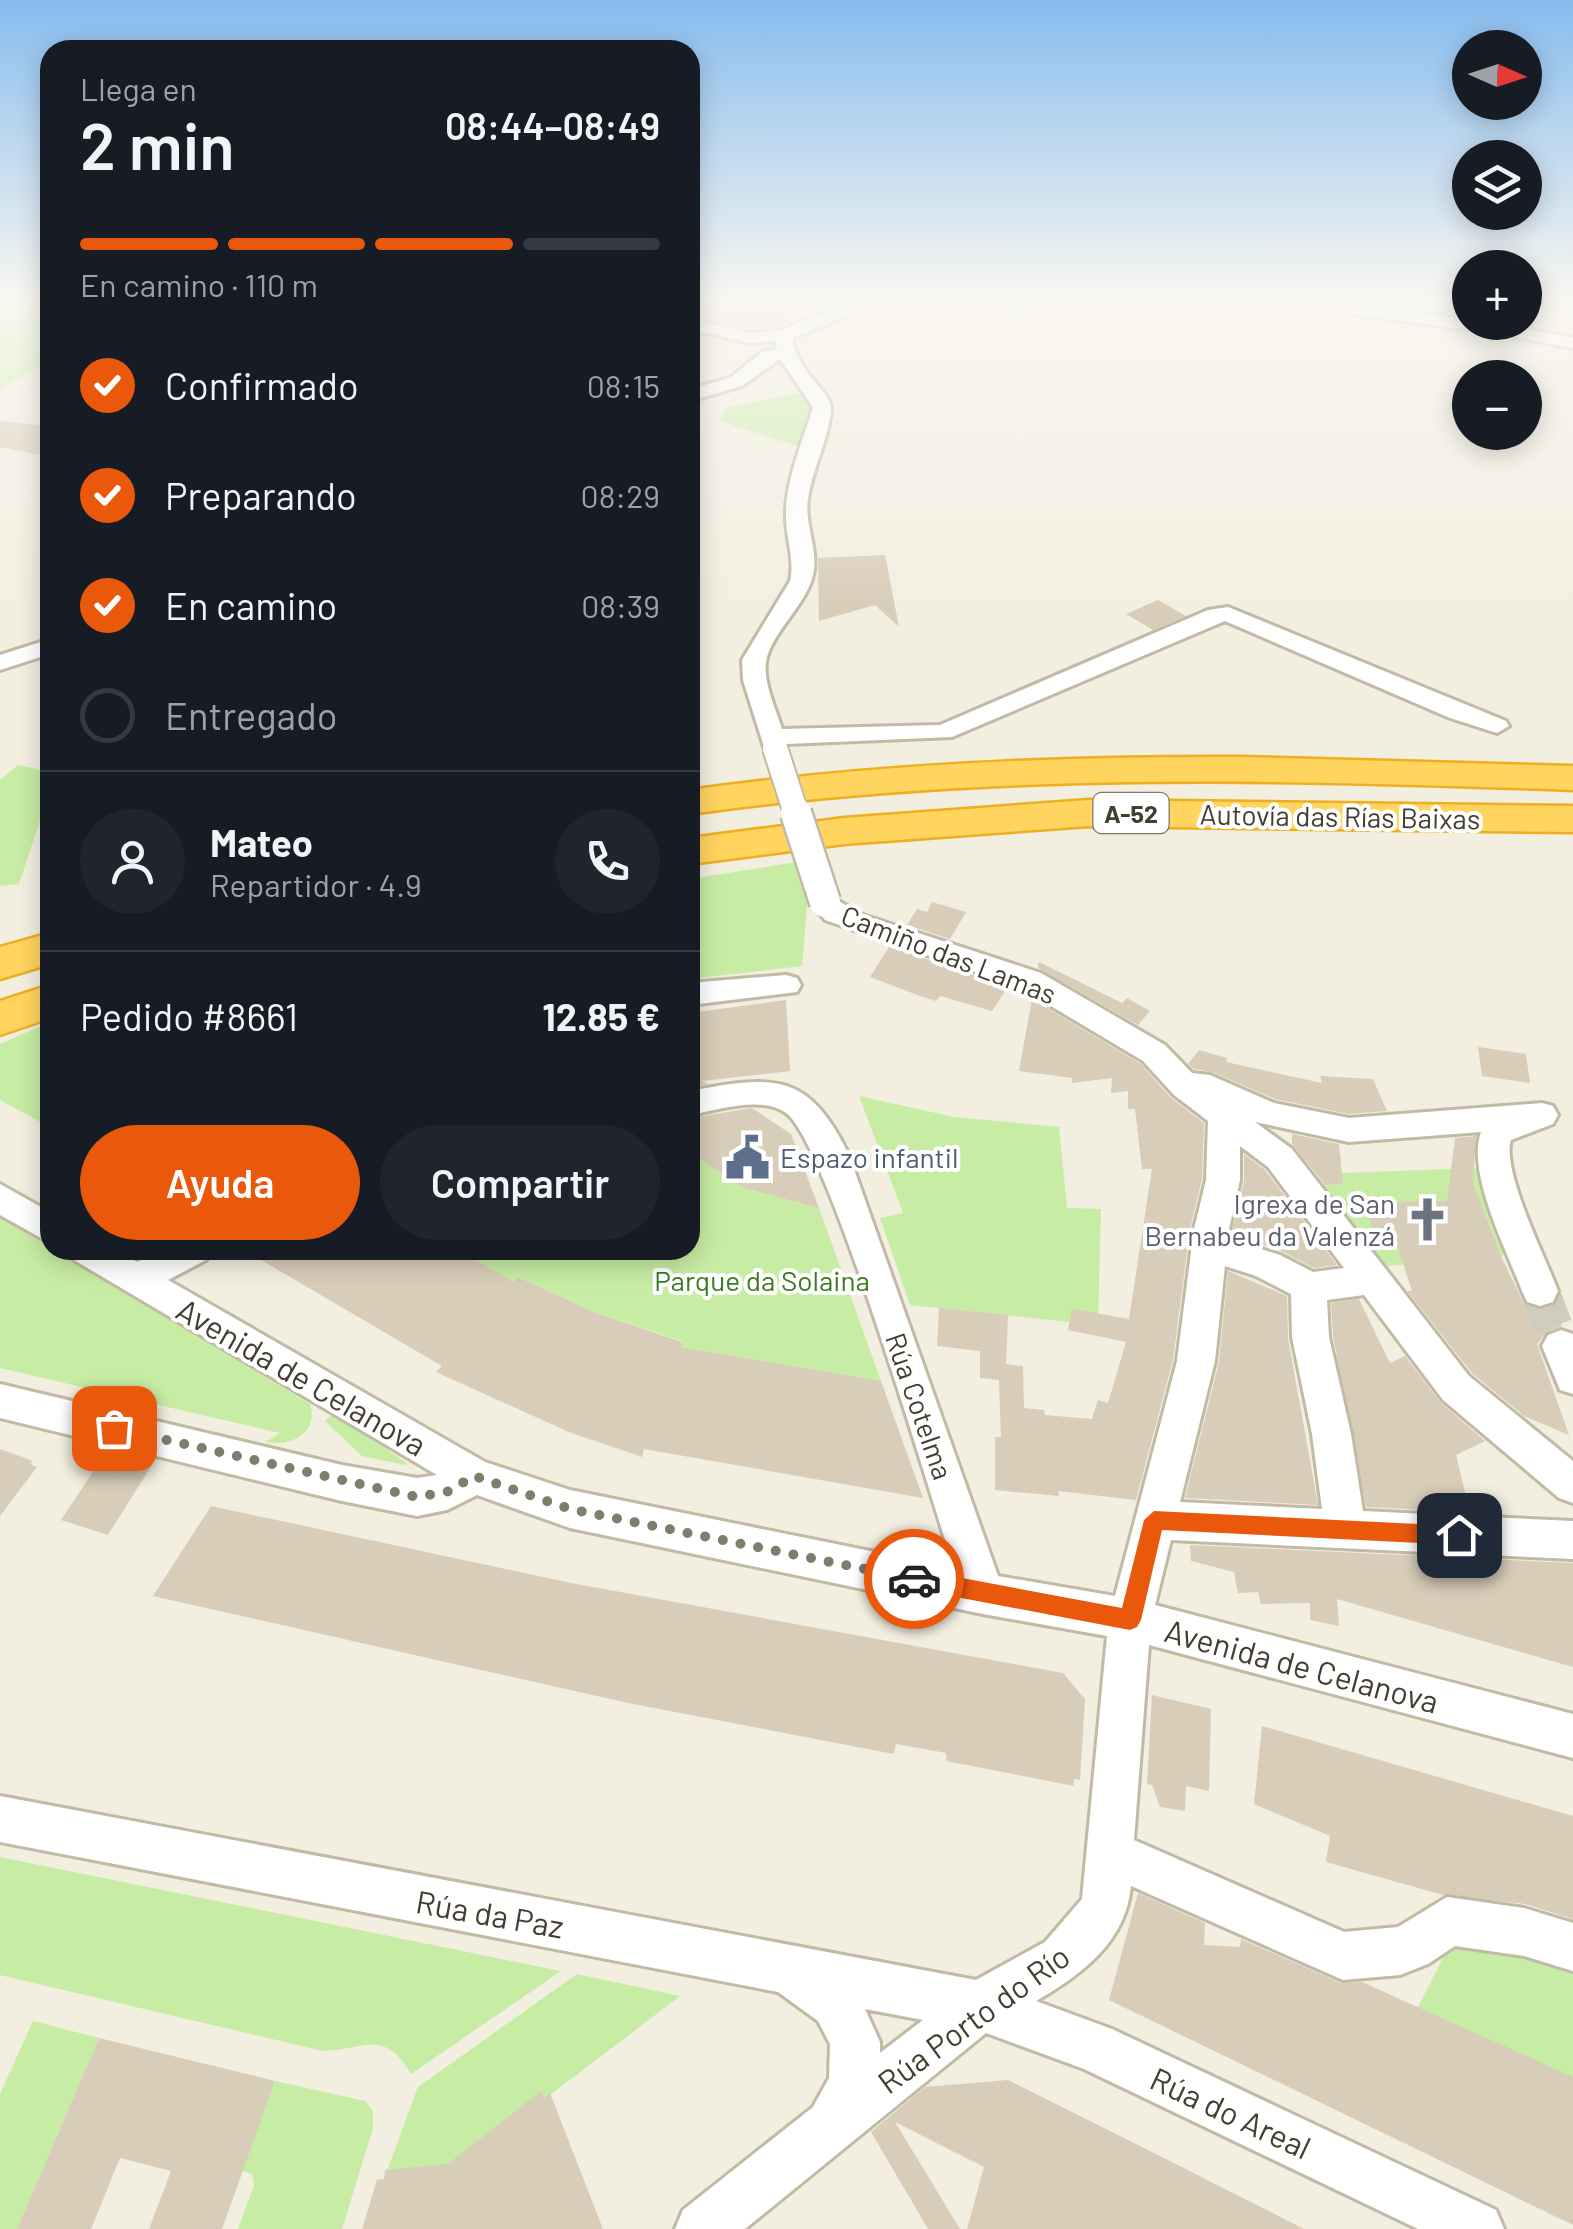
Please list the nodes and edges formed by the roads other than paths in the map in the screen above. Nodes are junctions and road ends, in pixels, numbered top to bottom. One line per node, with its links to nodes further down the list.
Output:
1 (821, 403): 5 (street, Camiño das Lamas)
2 (40, 649): 3 (street)
3 (0, 663)
4 (1497, 726): 5 (street)
5 (773, 743): 14 (street, Camiño das Lamas, bridge)
6 (1573, 778): 7 (highway, Autovía das Rías Baixas / A-52)
7 (700, 801)
8 (1573, 819): 9 (highway, Autovía das Rías Baixas / A-52)
9 (700, 850)
10 (786, 985): 11 (street)
11 (700, 993)
12 (40, 1004): 13 (highway)
13 (0, 1018)
14 (1154, 1053): 16 (street, Camiño das Lamas); 23 (street)
15 (700, 1101): 30 (street, Rúa Cotelma)
16 (1224, 1119): 17 (street); 21 (street, Camiño das Lamas)
17 (1210, 1247): 22 (street); 27 (street)
18 (103, 1260): 20 (street, Avenida de Celanova)
19 (174, 1260): 20 (street)
20 (136, 1279): 25 (street, Avenida de Celanova)
21 (1372, 1280): 22 (street); 26 (street, Camiño das Lamas)
22 (1310, 1287): 28 (street)
23 (1540, 1292)
24 (0, 1401): 25 (street)
25 (474, 1476): 30 (street, Avenida de Celanova)
26 (1573, 1485)
27 (1154, 1520): 28 (street); 31 (street)
28 (1346, 1530): 29 (street)
29 (1573, 1540)
30 (983, 1594): 31 (street, Avenida de Celanova)
31 (1130, 1620): 32 (street, Avenida de Celanova); 34 (street, Rúa Porto do Río)
32 (1573, 1736)
33 (0, 1819): 36 (street, Rúa da Paz)
34 (1112, 1854): 35 (street); 37 (street, Rúa Porto do Río)
35 (1573, 1948)
36 (785, 1968): 37 (street, Rúa da Paz); 38 (street)
37 (980, 2006): 38 (street, Rúa Porto do Río); 40 (street, Rúa do Areal)
38 (822, 2131): 39 (street, Rúa Porto do Río)
39 (702, 2229)
40 (1478, 2229)

